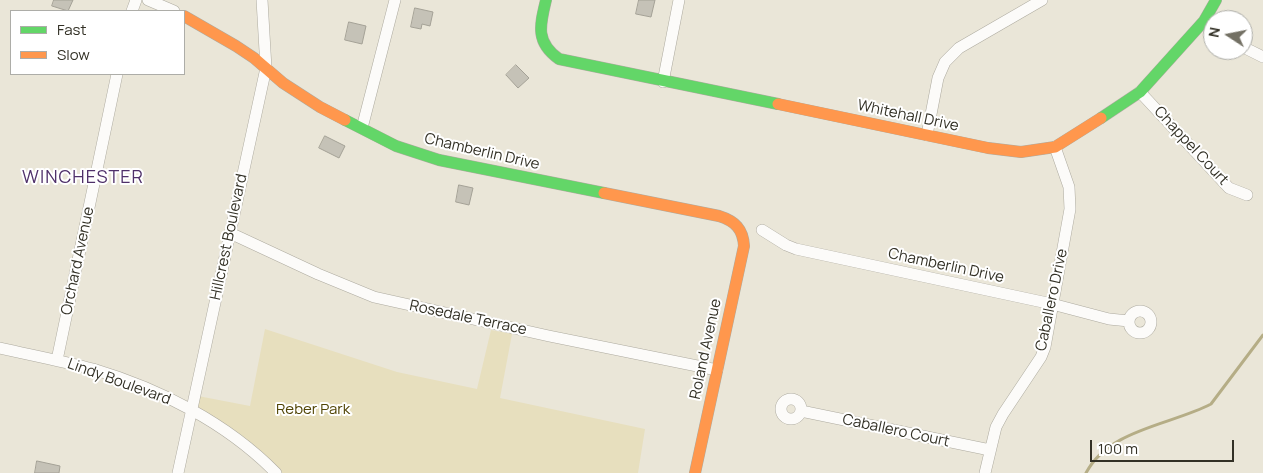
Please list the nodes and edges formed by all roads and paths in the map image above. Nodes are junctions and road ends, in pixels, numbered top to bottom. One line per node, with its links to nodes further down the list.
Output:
1 (148, 0): 7 (street)
2 (262, 0): 10 (street, Hillcrest Boulevard)
3 (395, 0): 14 (street)
4 (546, 0): 12 (street, Whitehall Drive)
5 (679, 0): 12 (street)
6 (1042, 0): 15 (street)
7 (172, 10)
8 (185, 17): 10 (street, Chamberlin Drive)
9 (1203, 29): 13 (street, Whitehall Drive)
10 (266, 68): 14 (street, Chamberlin Drive); 20 (street, Hillcrest Boulevard)
11 (116, 75): 24 (street, Orchard Avenue)
12 (663, 82): 15 (street, Whitehall Drive)
13 (1140, 92): 16 (street, Whitehall Drive); 17 (street, Chappel Court)
14 (362, 128): 19 (street, Chamberlin Drive)
15 (927, 135): 16 (street, Whitehall Drive)
16 (1055, 146): 21 (street, Caballero Drive)
17 (1247, 195)
18 (762, 230): 21 (street, Chamberlin Drive)
19 (742, 231): 25 (street, Roland Avenue)
20 (230, 233): 25 (street, Rosedale Terrace); 26 (street, Hillcrest Boulevard)
21 (1052, 304): 22 (street, Chamberlin Drive); 28 (street, Caballero Drive)
22 (1129, 321)
23 (0, 348): 24 (street, Lindy Boulevard)
24 (57, 360): 26 (street, Lindy Boulevard)
25 (717, 370): 31 (street, Roland Avenue)
26 (192, 410): 29 (street, Hillcrest Boulevard); 30 (street, Lindy Boulevard)
27 (802, 412): 28 (street, Caballero Court)
28 (990, 450): 32 (street, Caballero Drive)
29 (178, 473)
30 (276, 473)
31 (695, 473)
32 (985, 473)

